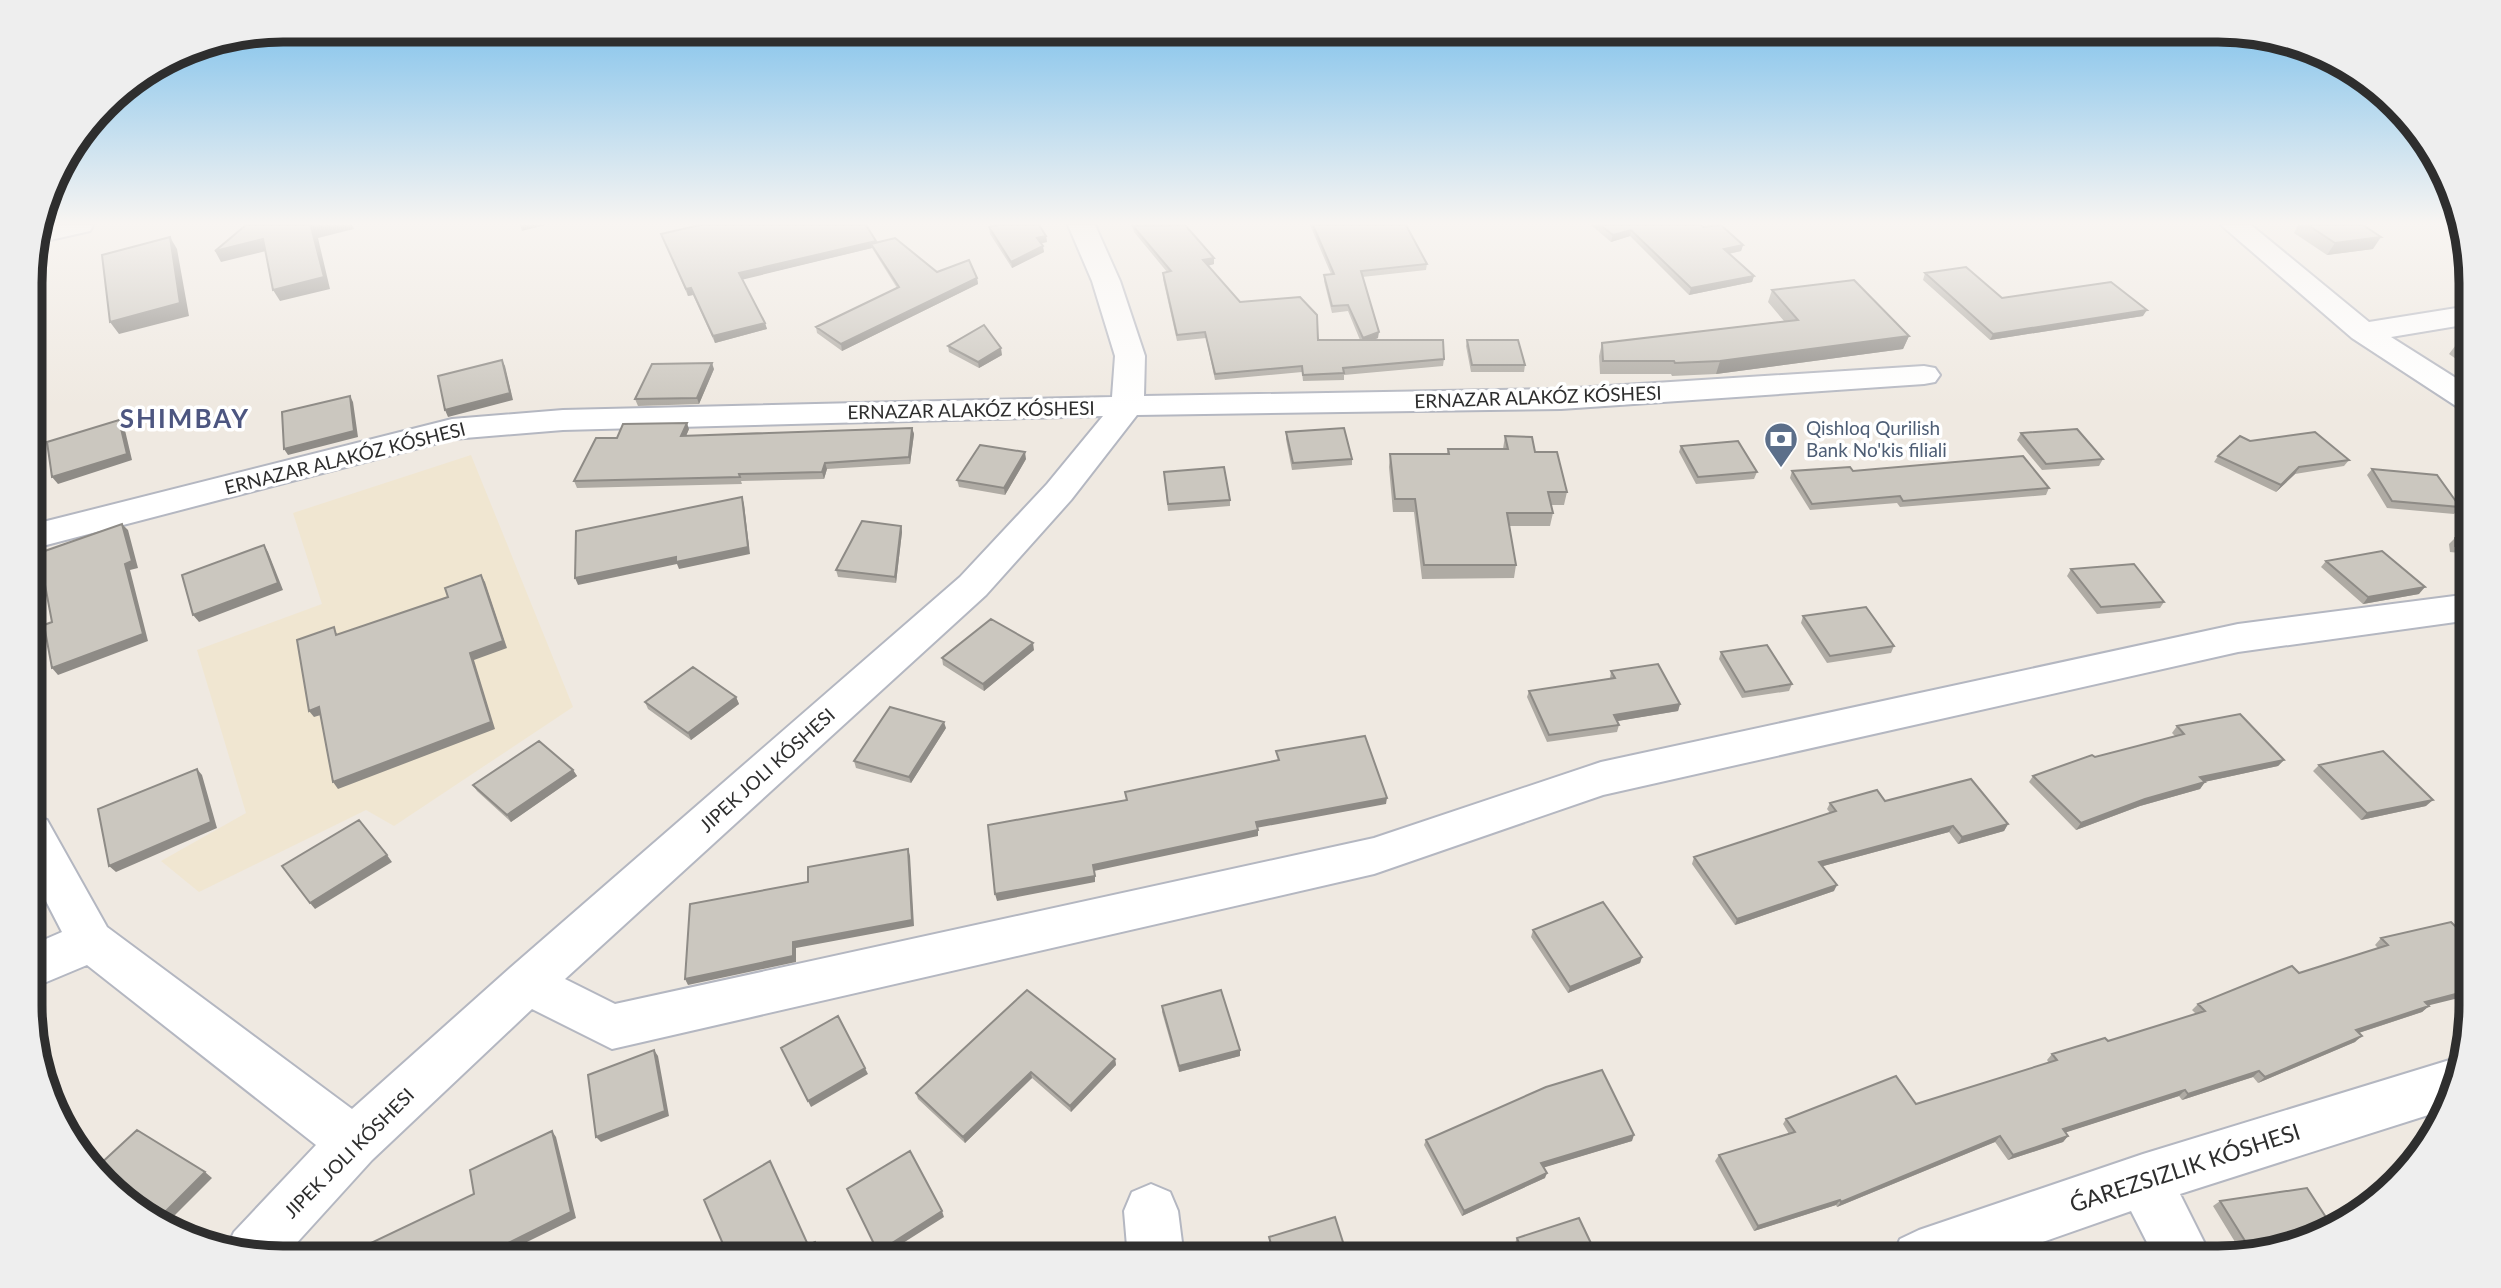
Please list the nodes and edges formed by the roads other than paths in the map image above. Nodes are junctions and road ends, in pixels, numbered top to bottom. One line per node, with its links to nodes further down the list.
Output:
1 (1107, 285): 7 (street)
2 (2306, 285): 4 (street)
3 (2459, 317): 4 (street)
4 (2363, 332): 6 (street)
5 (1924, 375): 7 (street, ERNAZAR ALAKÓZ KÓSHESI)
6 (2459, 394)
7 (1128, 406): 8 (street, ERNAZAR ALAKÓZ KÓSHESI); 13 (street)
8 (43, 534)
9 (2459, 608): 13 (street)
10 (42, 852): 11 (street)
11 (91, 941): 12 (street); 15 (street)
12 (42, 963)
13 (527, 983): 15 (street)
14 (2445, 1086): 16 (street, ǴAREZSIZLIK KÓSHESI)
15 (354, 1142): 17 (street)
16 (2143, 1180): 18 (street, ǴAREZSIZLIK KÓSHESI); 19 (street)
17 (259, 1244)
18 (1956, 1245)
19 (2178, 1245)

